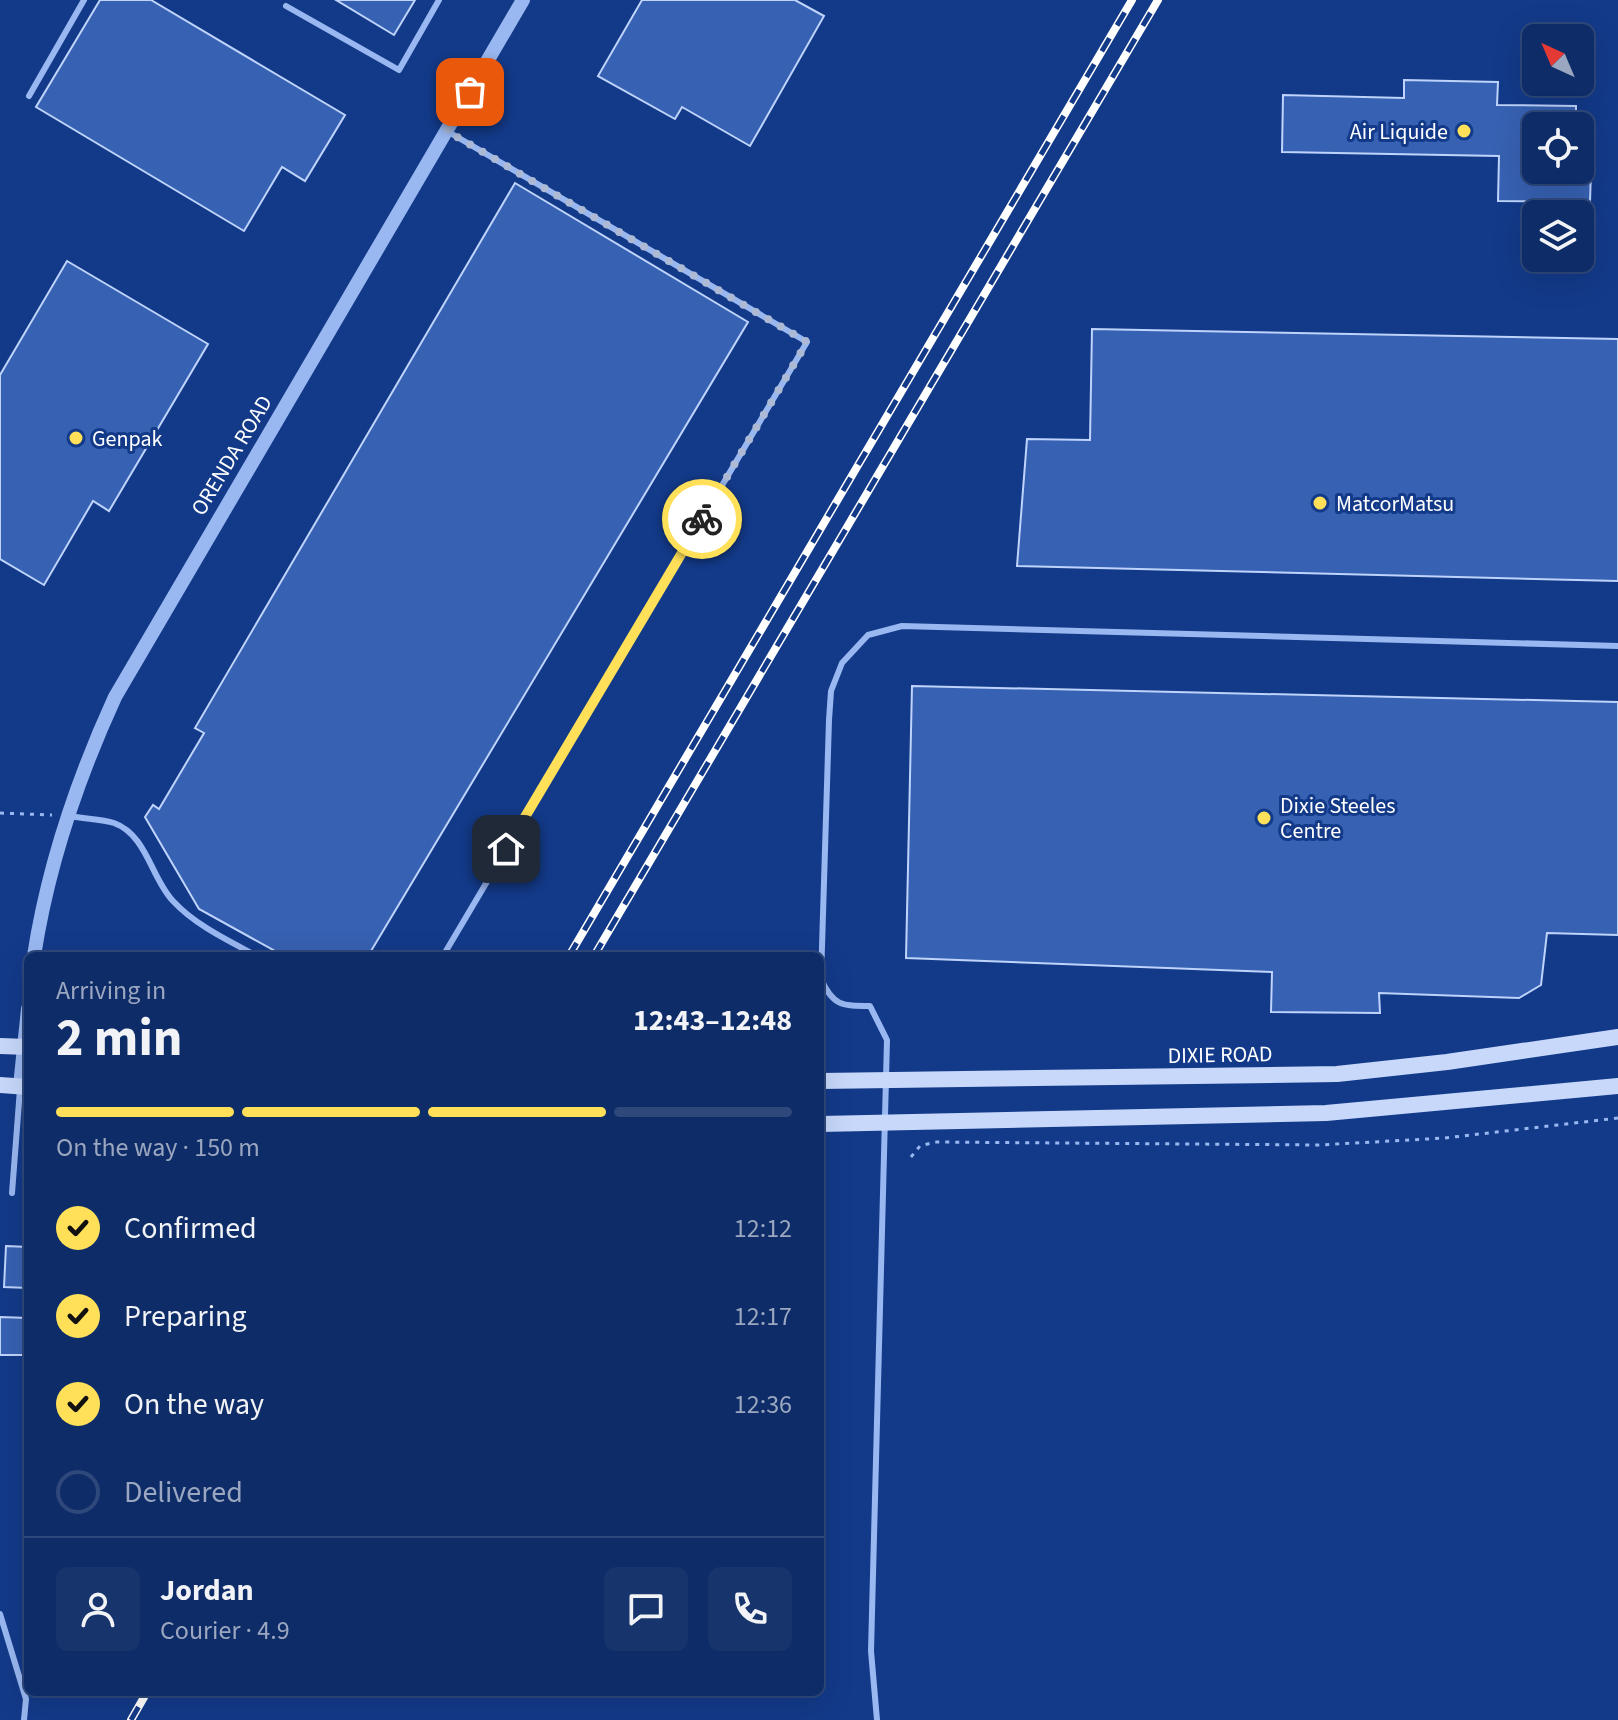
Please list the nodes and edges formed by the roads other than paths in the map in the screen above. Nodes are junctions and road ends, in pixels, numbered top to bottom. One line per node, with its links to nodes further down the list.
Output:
1 (84, 0): 5 (lane)
2 (439, 0): 4 (lane)
3 (523, 0): 6 (street, ORENDA ROAD)
4 (286, 6)
5 (29, 96)
6 (447, 131): 8 (street, ORENDA ROAD); 11 (lane)
7 (1618, 646): 12 (lane)
8 (67, 816): 9 (street, ORENDA ROAD); 10 (lane)
9 (35, 952)
10 (250, 952)
11 (445, 952)
12 (822, 952)
13 (824, 986): 18 (lane)
14 (1618, 1037): 18 (main road, DIXIE ROAD)
15 (0, 1046): 16 (main road)
16 (24, 1047)
17 (824, 1081): 18 (main road, DIXIE ROAD)
18 (887, 1081): 22 (lane)
19 (0, 1085): 20 (main road)
20 (24, 1086): 24 (lane)
21 (1618, 1086): 22 (main road)
22 (885, 1122): 23 (main road); 29 (lane)
23 (824, 1124)
24 (12, 1193)
25 (0, 1614): 26 (lane)
26 (24, 1692)
27 (25, 1696): 28 (lane)
28 (24, 1720)
29 (877, 1720)

